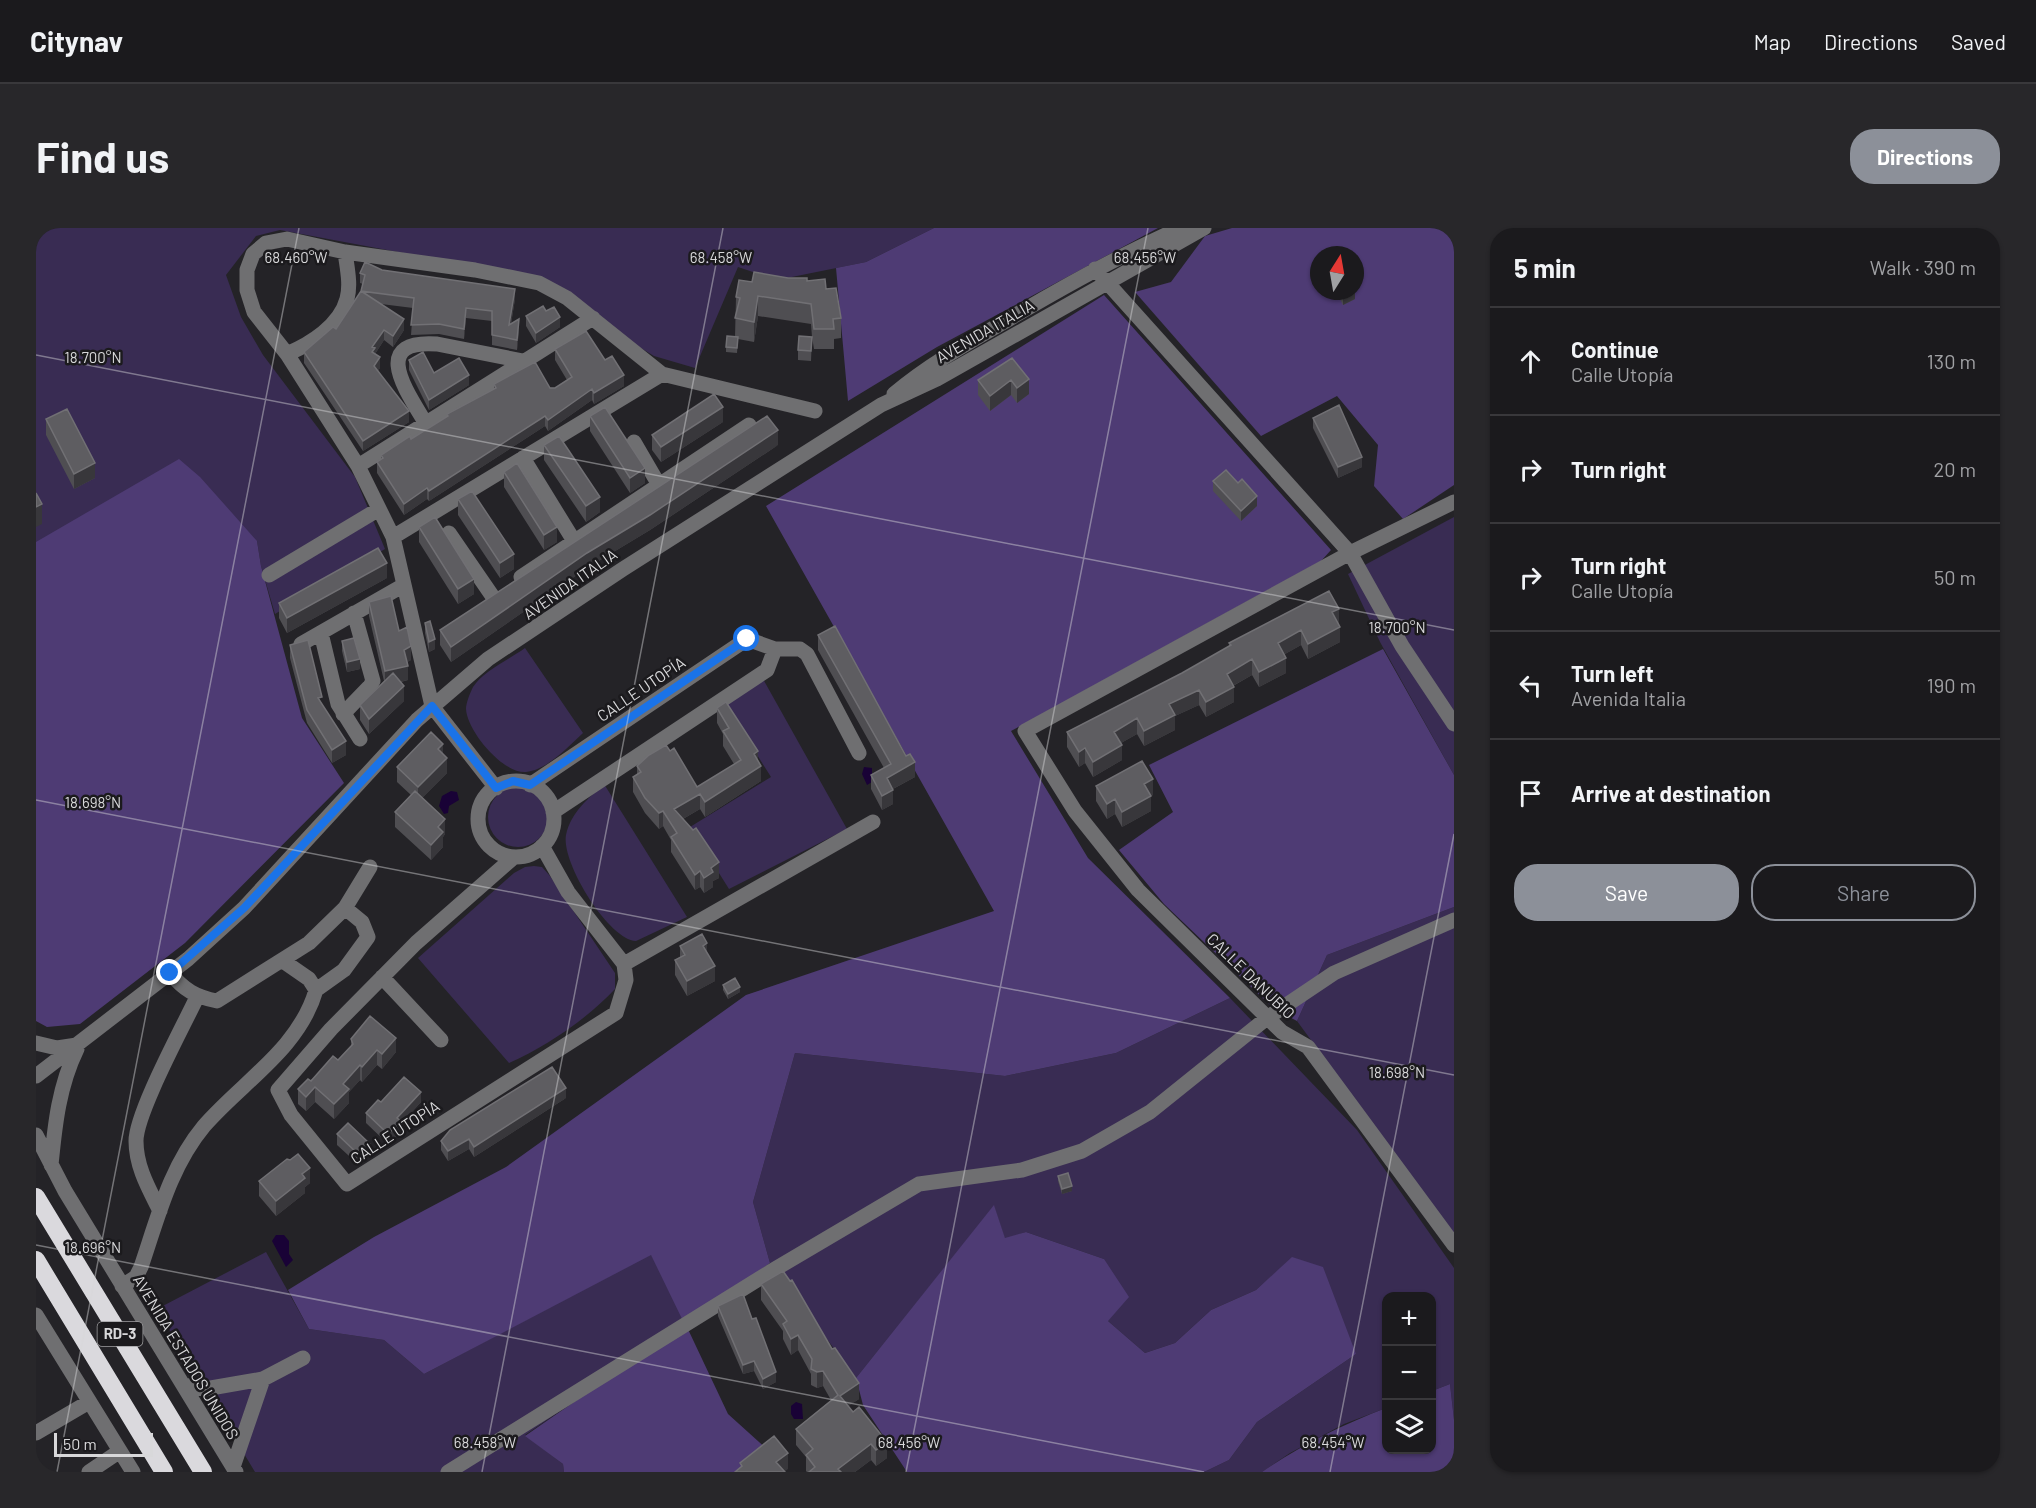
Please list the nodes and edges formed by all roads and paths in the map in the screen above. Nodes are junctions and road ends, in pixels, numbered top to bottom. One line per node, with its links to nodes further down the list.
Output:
1 (1181, 228): 4 (street)
2 (1204, 228): 5 (street, AVENIDA ITALIA)
3 (345, 252): 6 (street); 7 (street); 7 (street)
4 (1095, 269): 5 (street); 10 (street)
5 (1105, 282): 10 (street, AVENIDA ITALIA); 23 (street)
6 (593, 318): 8 (street); 9 (street)
7 (287, 354): 16 (street)
8 (523, 361): 12 (street); 12 (street)
9 (662, 374): 11 (street); 15 (street)
10 (881, 405): 30 (street, AVENIDA ITALIA)
11 (815, 411)
12 (426, 424): 16 (street)
13 (749, 425): 17 (street)
14 (633, 442): 17 (street)
15 (523, 458): 21 (street); 22 (street)
16 (358, 466): 19 (street)
17 (659, 485): 22 (street)
18 (1454, 502): 23 (street)
19 (379, 509): 21 (street); 24 (street)
20 (449, 532): 22 (street)
21 (393, 537): 25 (street)
22 (574, 541)
23 (1350, 553): 32 (street); 50 (street, CALLE DANUBIO)
24 (269, 575)
25 (404, 585): 26 (street); 30 (street)
26 (354, 613): 27 (street); 31 (street)
27 (321, 633): 28 (street); 31 (street)
28 (301, 644)
29 (775, 649): 34 (street, CALLE UTOPÍA); 35 (street, CALLE UTOPÍA); 37 (street)
30 (432, 706): 36 (street); 46 (street, AVENIDA ITALIA)
31 (343, 714): 33 (street)
32 (1454, 724)
33 (360, 739)
34 (859, 753)
35 (530, 785): 36 (street); 37 (street)
36 (496, 788): 40 (street)
37 (553, 812): 39 (street)
38 (873, 822): 45 (street)
39 (542, 846): 40 (street); 45 (street)
40 (514, 857): 47 (street, CALLE UTOPÍA)
41 (369, 867): 42 (street)
42 (345, 908): 44 (street); 48 (street)
43 (1454, 920): 50 (street)
44 (283, 961): 48 (street); 49 (street)
45 (624, 964): 47 (street, CALLE UTOPÍA)
46 (170, 973): 49 (street); 53 (street, AVENIDA ITALIA)
47 (382, 977): 51 (street)
48 (316, 990): 58 (street)
49 (198, 997): 58 (street)
50 (1267, 1018): 59 (street, CALLE DANUBIO); 74 (street)
51 (441, 1040)
52 (36, 1043): 53 (street)
53 (80, 1044): 54 (street, AVENIDA ITALIA); 56 (street)
54 (36, 1076)
55 (36, 1135): 56 (street, AVENIDA ESTADOS UNIDOS)
56 (51, 1165): 61 (street, AVENIDA ESTADOS UNIDOS)
57 (36, 1197): 73 (highway, RD-3)
58 (160, 1211): 61 (street)
59 (1454, 1245)
60 (36, 1260): 72 (highway, RD-3)
61 (122, 1287): 65 (street, AVENIDA ESTADOS UNIDOS)
62 (36, 1315): 66 (street)
63 (303, 1358): 64 (street)
64 (263, 1379): 65 (street); 69 (street)
65 (183, 1385): 69 (street, AVENIDA ESTADOS UNIDOS)
66 (89, 1402): 67 (street); 68 (street)
67 (36, 1433)
68 (120, 1451): 70 (street); 71 (street)
69 (234, 1470)
70 (89, 1472)
71 (133, 1472)
72 (164, 1472)
73 (202, 1472)
74 (448, 1472)

